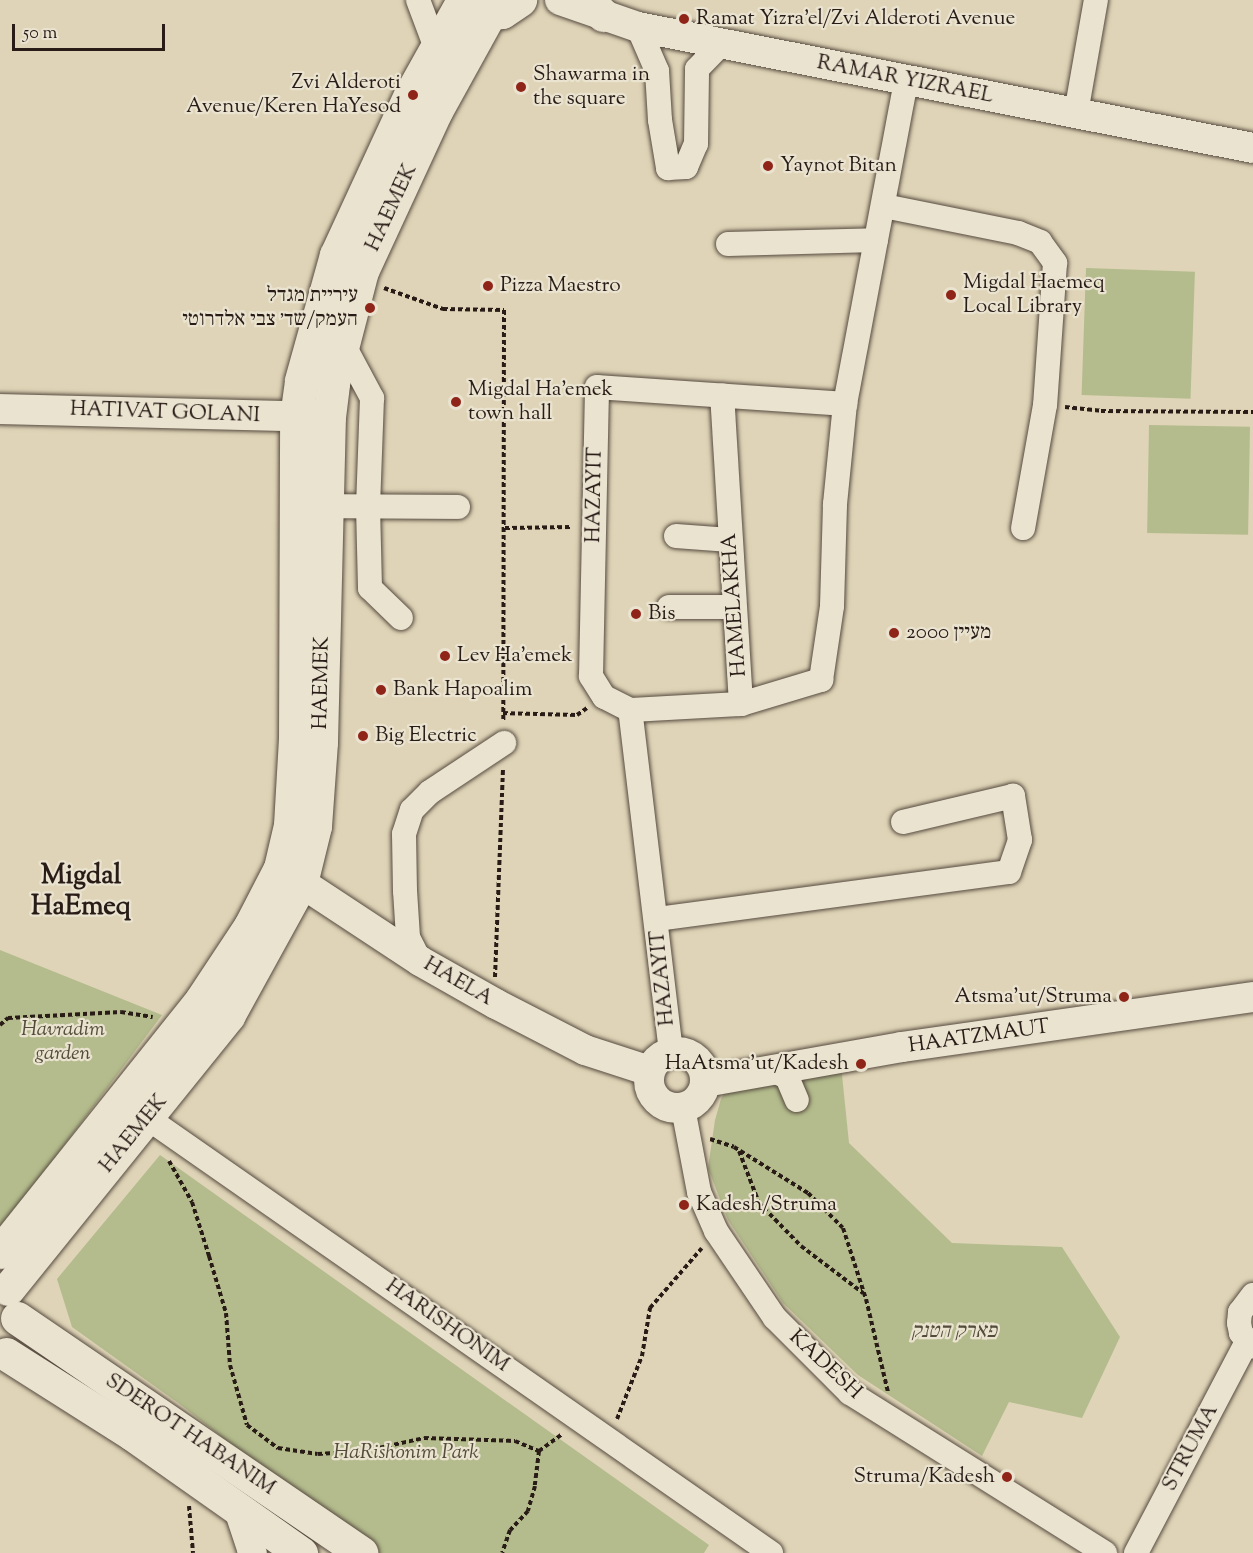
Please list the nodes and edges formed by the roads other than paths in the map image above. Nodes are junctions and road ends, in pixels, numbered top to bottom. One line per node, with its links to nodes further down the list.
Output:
1 (418, 0): 9 (street)
2 (520, 0): 5 (main road)
3 (560, 0): 6 (street, RAMAR YIZRAEL)
4 (1096, 0): 11 (street)
5 (477, 7): 9 (main road, HAEMEK); 16 (main road, HAEMEK)
6 (595, 8): 7 (street, RAMAR YIZRAEL)
7 (638, 27): 8 (street, RAMAR YIZRAEL); 8 (street)
8 (721, 44): 10 (street, RAMAR YIZRAEL)
9 (436, 48): 20 (main road, HAEMEK)
10 (906, 80): 11 (street, RAMAR YIZRAEL); 13 (street)
11 (1076, 113): 12 (street, RAMAR YIZRAEL)
12 (1253, 148)
13 (884, 206): 14 (street); 25 (street)
14 (876, 240): 15 (street); 18 (street)
15 (728, 244)
16 (342, 342): 21 (main road, HAEMEK); 23 (street)
17 (722, 396): 18 (street, HAZAYIT); 27 (street, HAMELAKHA); 32 (street, HAZAYIT)
18 (845, 404): 31 (street)
19 (0, 409): 20 (street, HATIVAT GOLANI)
20 (296, 417): 21 (street, HATIVAT GOLANI); 22 (main road, HAEMEK)
21 (329, 417): 22 (main road, HAEMEK)
22 (312, 506): 23 (street); 35 (main road, HAEMEK)
23 (368, 507): 24 (street); 30 (street)
24 (458, 507)
25 (1023, 528)
26 (675, 536): 27 (street)
27 (730, 540): 29 (street, HAMELAKHA)
28 (669, 607): 29 (street)
29 (734, 607): 31 (street, HAMELAKHA)
30 (401, 618)
31 (741, 704): 32 (street, HAMELAKHA)
32 (630, 710): 36 (street, HAZAYIT)
33 (504, 743): 37 (street)
34 (903, 822): 36 (street)
35 (291, 875): 37 (street, HAELA); 43 (main road, HAEMEK); 43 (main road, HAEMEK)
36 (657, 919): 39 (street, HAZAYIT)
37 (420, 961): 39 (street, HAELA)
38 (1253, 998): 40 (street, HAATZMAUT)
39 (661, 1061): 41 (street); 44 (street)
40 (769, 1069): 41 (street, HAATZMAUT); 42 (street)
41 (705, 1082): 44 (street)
42 (797, 1100)
43 (134, 1109): 45 (main road, HAEMEK); 47 (main road, HAEMEK); 54 (street, HARISHONIM)
44 (685, 1119): 55 (street, KADESH)
45 (0, 1252)
46 (1253, 1295): 48 (street)
47 (9, 1296): 49 (main road); 53 (main road, SDEROT HABANIM)
48 (1250, 1345): 56 (street, STRUMA)
49 (3, 1357): 50 (main road, SDEROT HABANIM)
50 (235, 1507): 51 (street); 52 (main road, SDEROT HABANIM)
51 (255, 1553)
52 (301, 1553)
53 (362, 1553)
54 (771, 1553)
55 (1106, 1553)
56 (1136, 1553)

